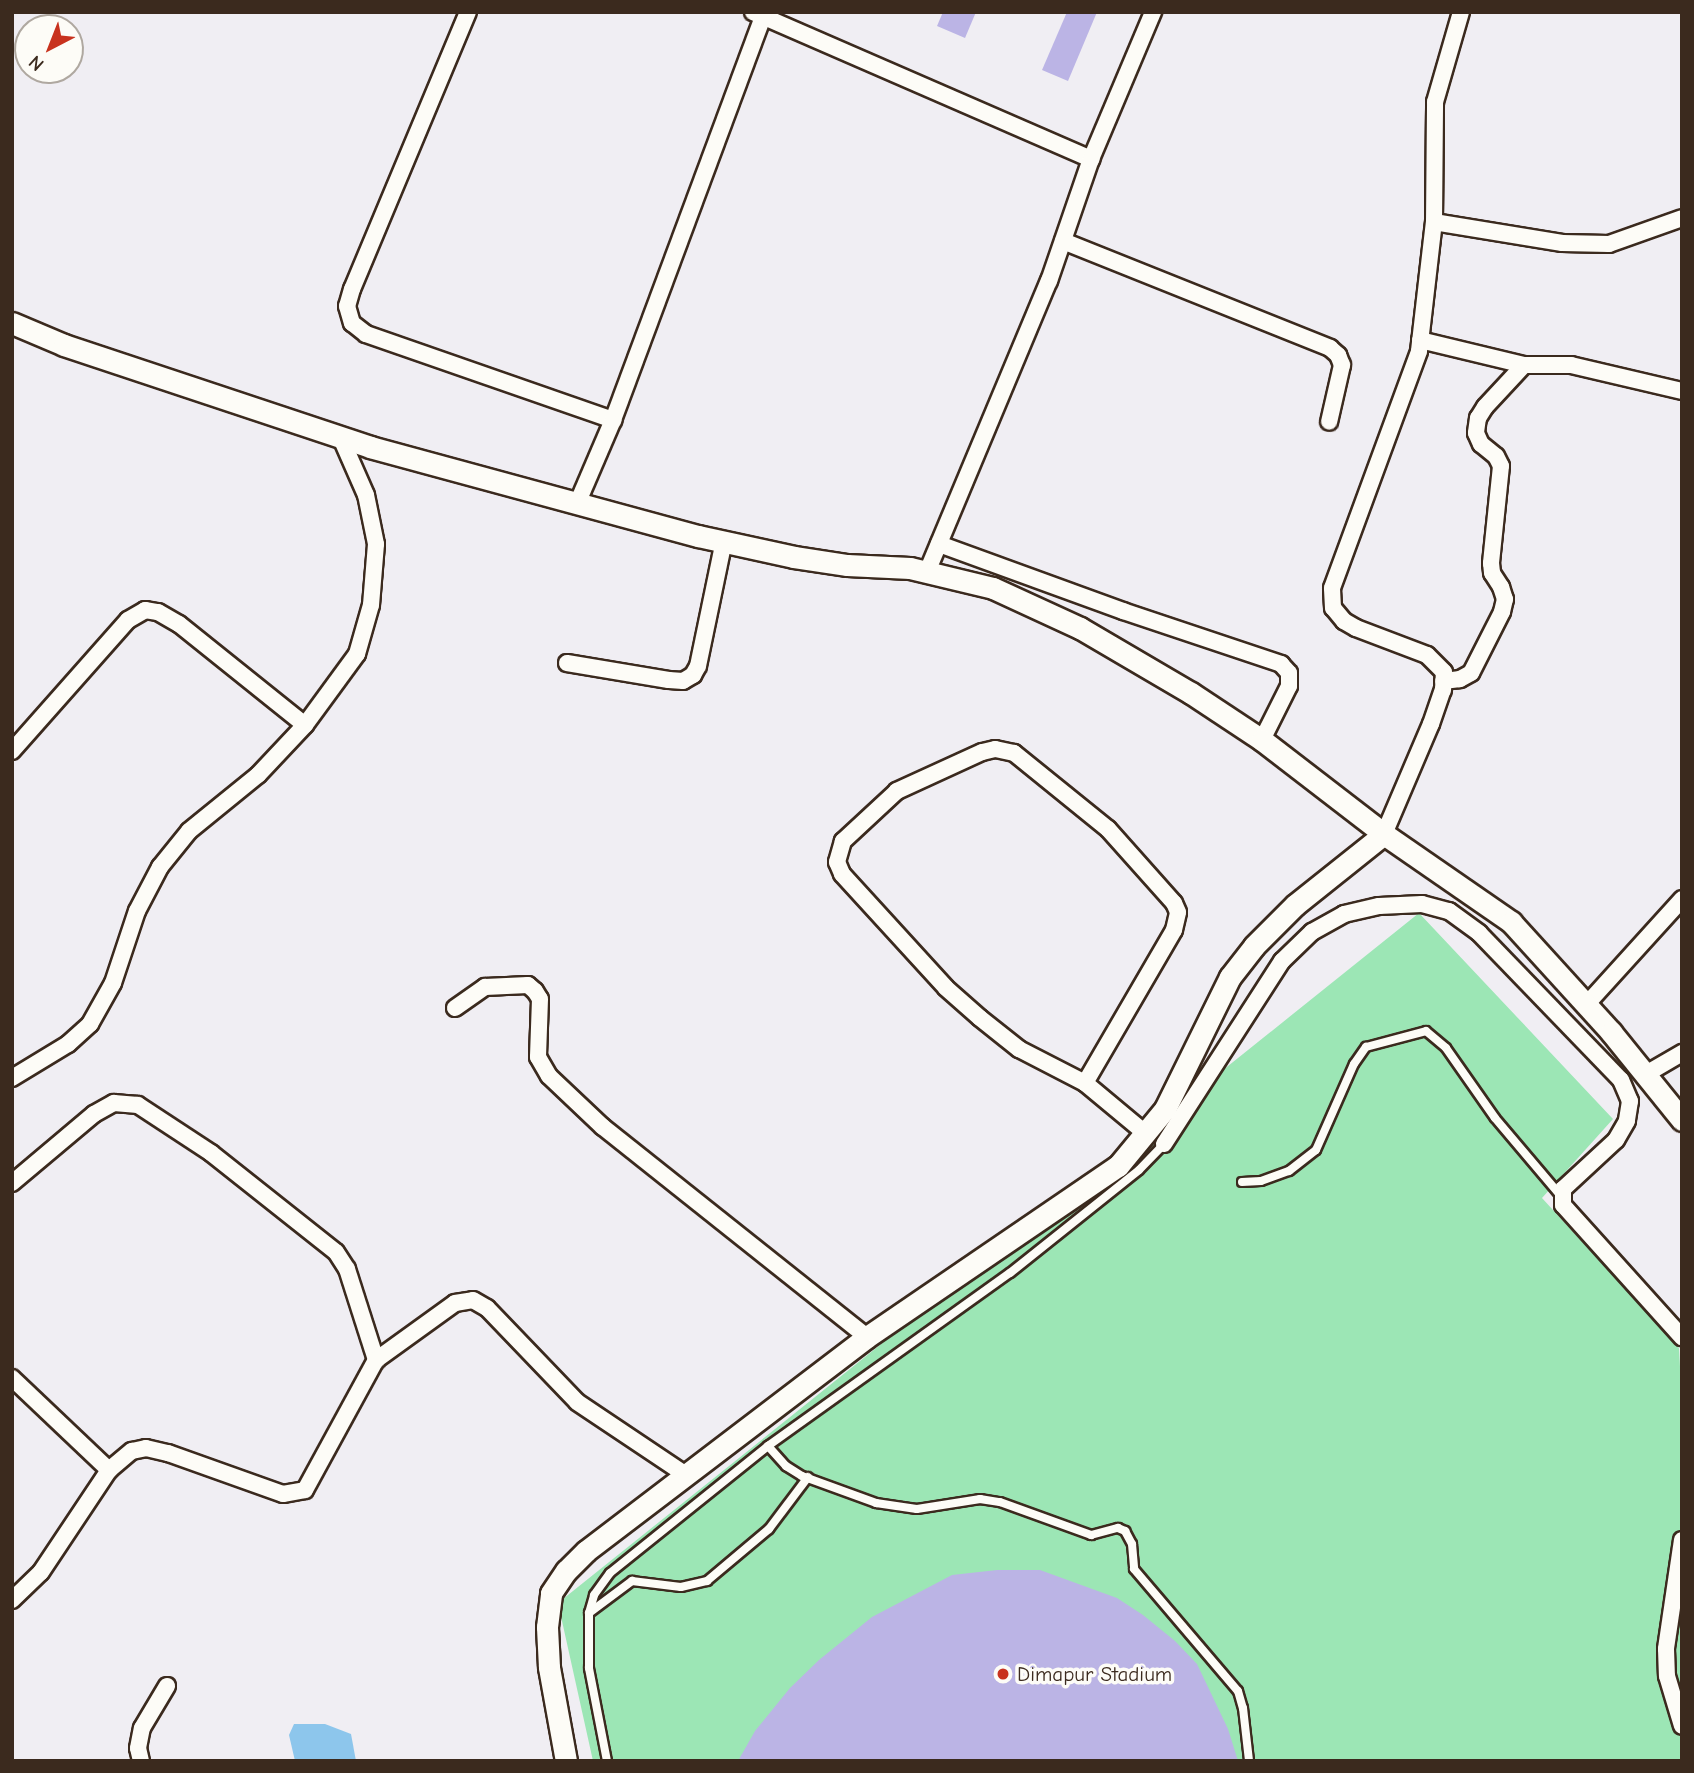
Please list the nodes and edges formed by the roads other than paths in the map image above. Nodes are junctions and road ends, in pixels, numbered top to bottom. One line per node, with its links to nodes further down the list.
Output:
1 (468, 12): 13 (street)
2 (1153, 12): 5 (street)
3 (1461, 12): 7 (street)
4 (758, 14): 5 (street); 13 (street)
5 (1091, 159): 8 (street)
6 (1682, 218): 7 (street)
7 (1434, 222): 10 (street)
8 (1063, 241): 14 (street); 18 (street)
9 (12, 323): 15 (street)
10 (1420, 340): 11 (street); 21 (street)
11 (1524, 365): 12 (street); 21 (street)
12 (1682, 391)
13 (613, 420): 16 (street)
14 (1328, 422)
15 (341, 438): 16 (street); 22 (street)
16 (577, 504): 17 (street)
17 (724, 541): 19 (street); 20 (street)
18 (939, 544): 19 (street); 23 (street)
19 (927, 572): 23 (street)
20 (567, 663)
21 (1443, 681): 25 (street)
22 (305, 725): 24 (street); 31 (street)
23 (1262, 740): 25 (street)
24 (12, 751)
25 (1384, 834): 27 (street); 34 (street)
26 (1682, 899): 27 (street)
27 (1586, 1005): 30 (street)
28 (455, 1008): 39 (street)
29 (1682, 1053): 30 (street)
30 (1646, 1074): 33 (street)
31 (12, 1078)
32 (1085, 1083): 32 (street); 34 (street)
33 (1682, 1120)
34 (1145, 1133): 39 (street)
35 (1164, 1144): 38 (street); 43 (lane)
36 (1242, 1182): 38 (lane)
37 (12, 1183): 41 (street)
38 (1561, 1196): 40 (street)
39 (867, 1337): 45 (street)
40 (1682, 1337)
41 (376, 1360): 44 (street); 45 (street)
42 (12, 1378): 44 (street)
43 (768, 1446): 46 (lane); 49 (lane)
44 (108, 1470): 48 (street)
45 (685, 1475): 54 (street)
46 (808, 1478): 49 (lane); 56 (lane)
47 (1682, 1539): 50 (street)
48 (12, 1600)
49 (589, 1613): 55 (lane)
50 (1676, 1623): 52 (street)
51 (167, 1686): 53 (street)
52 (1682, 1726)
53 (141, 1761)
54 (566, 1761)
55 (607, 1761)
56 (1249, 1761)

